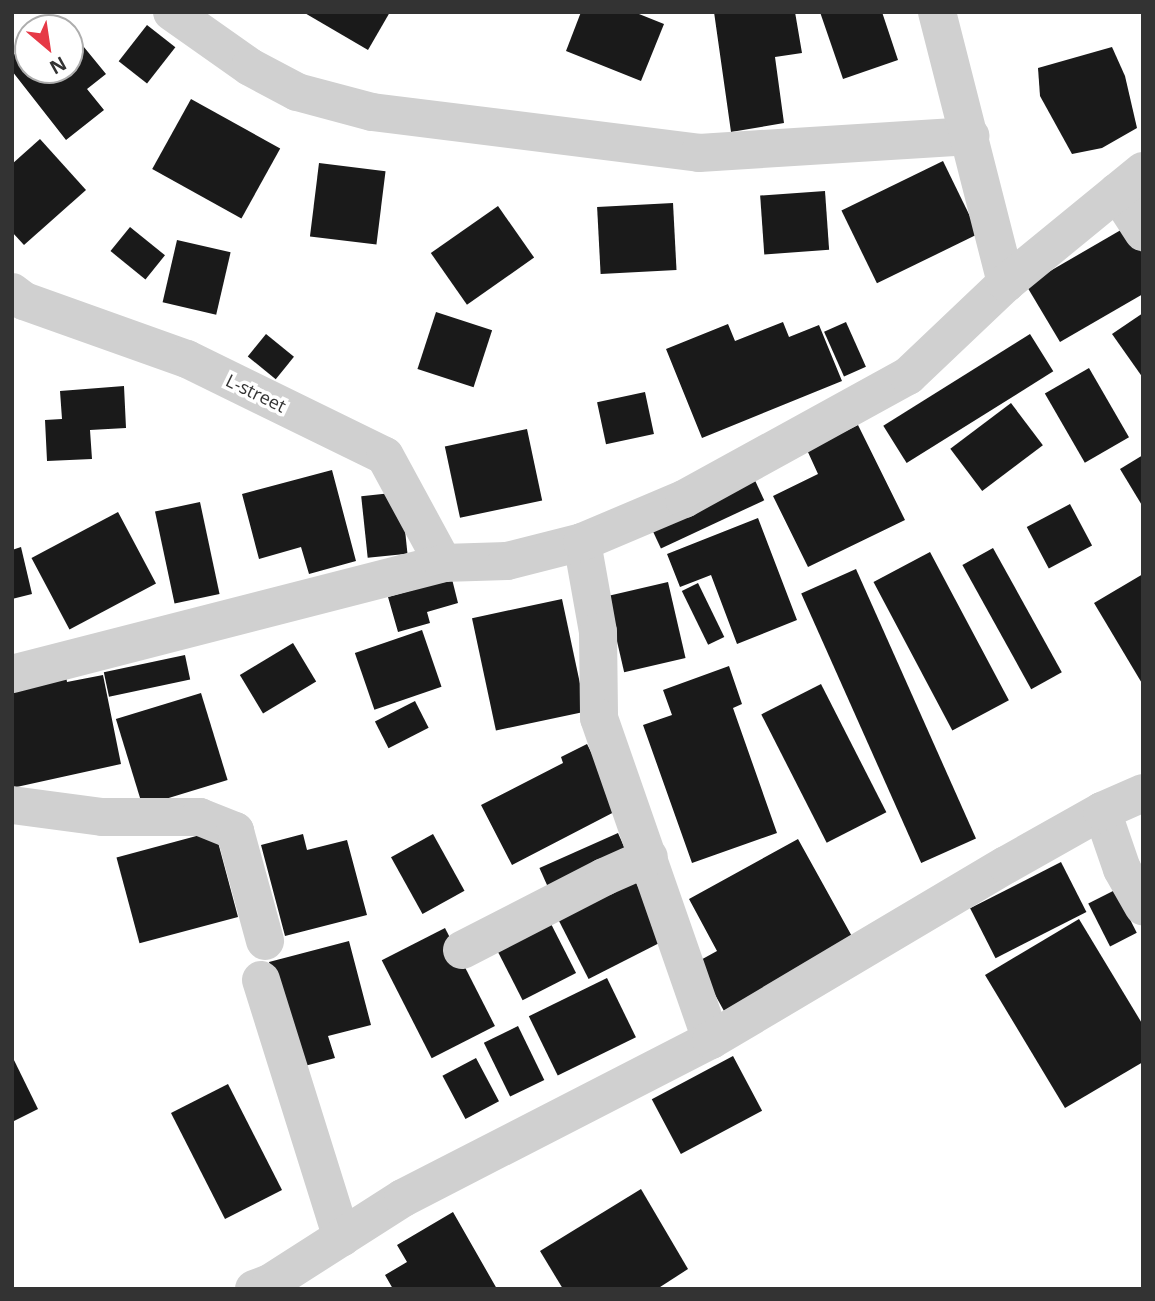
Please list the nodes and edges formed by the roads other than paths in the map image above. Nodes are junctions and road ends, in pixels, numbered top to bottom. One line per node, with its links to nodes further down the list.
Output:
1 (172, 12): 3 (street)
2 (937, 12): 3 (street)
3 (970, 136): 6 (street)
4 (1130, 182): 5 (street); 6 (street)
5 (1143, 232)
6 (1006, 283): 8 (street)
7 (12, 292): 9 (street, L-street)
8 (582, 542): 9 (street); 14 (street)
9 (443, 563): 10 (street)
10 (12, 674)
11 (1143, 793): 13 (street)
12 (12, 805): 16 (street)
13 (1102, 811): 15 (street); 19 (street)
14 (649, 857): 17 (street); 19 (street)
15 (1143, 906)
16 (265, 941)
17 (462, 950)
18 (261, 981): 20 (street)
19 (711, 1040): 20 (street)
20 (342, 1238): 21 (street)
21 (254, 1289)

